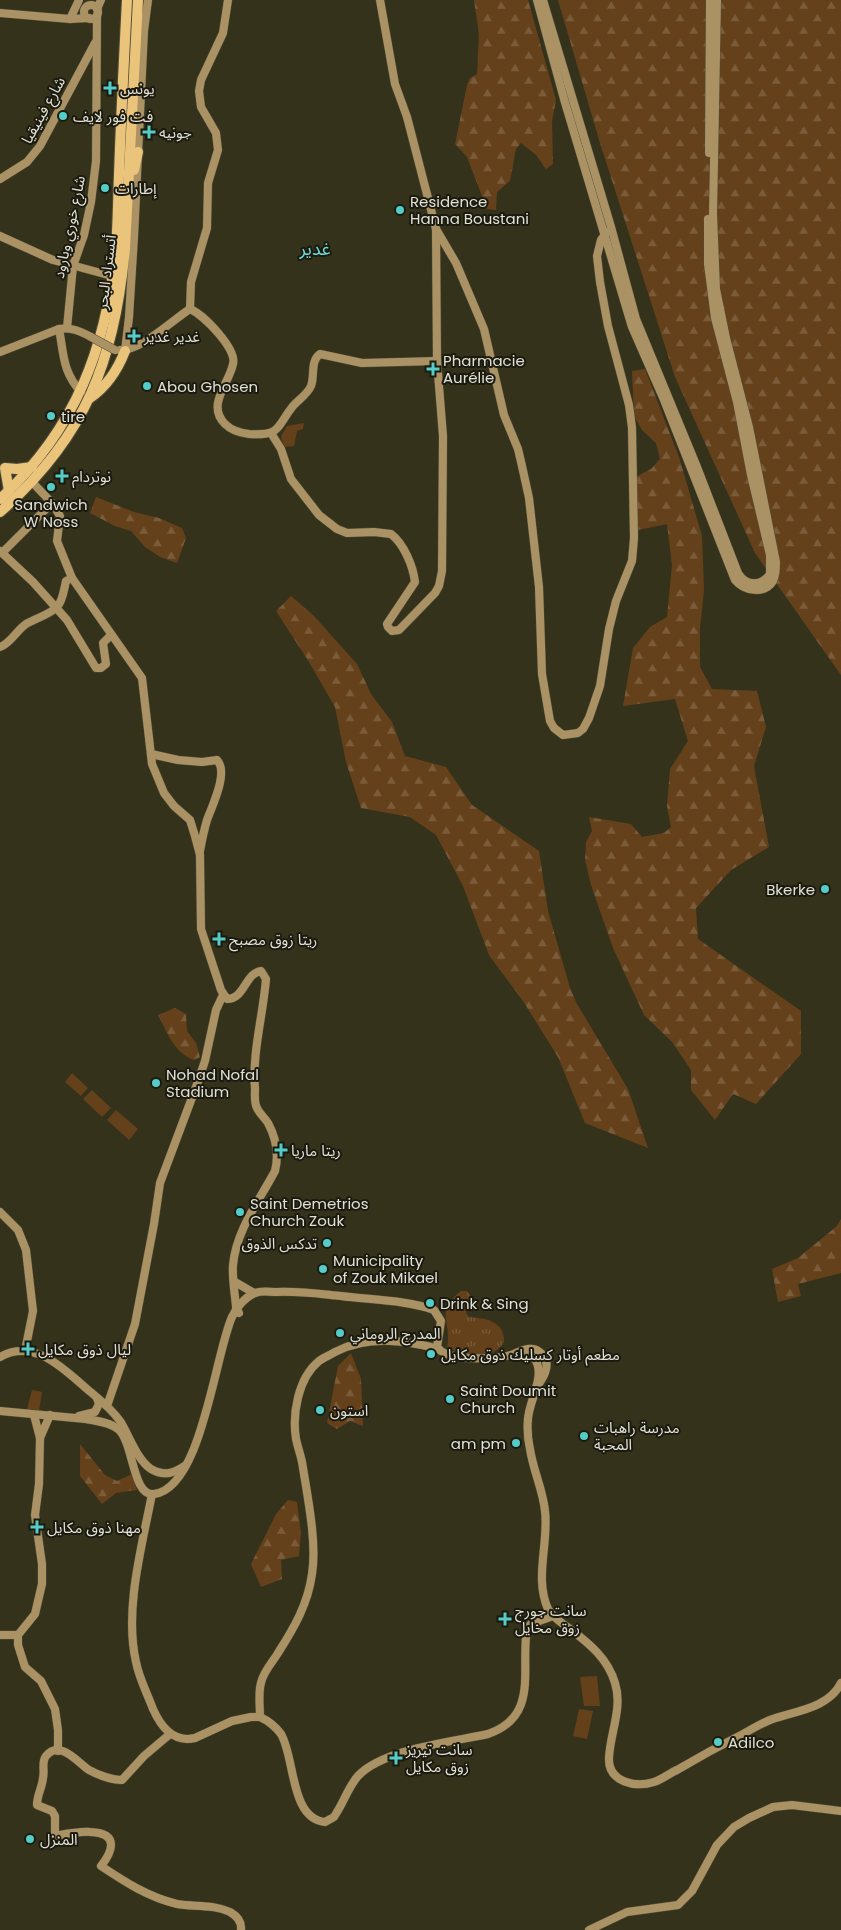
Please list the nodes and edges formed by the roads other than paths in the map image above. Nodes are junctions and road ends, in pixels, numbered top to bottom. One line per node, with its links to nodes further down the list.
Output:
1 (101, 0): 12 (street)
2 (128, 0): 25 (highway, أتستراد البحر)
3 (138, 0): 16 (highway, أتستراد البحر)
4 (148, 0): 17 (street)
5 (228, 0): 26 (street)
6 (380, 0): 21 (street)
7 (537, 0): 22 (street)
8 (543, 0): 22 (street)
9 (710, 0): 43 (street)
10 (717, 0): 43 (street)
11 (78, 1): 12 (street); 14 (street)
12 (90, 11): 14 (street); 15 (street)
13 (0, 13): 14 (street)
14 (69, 17)
15 (96, 41): 19 (street, شارع فينيقيا); 24 (street, شارع خوري وبارود)
16 (135, 61): 17 (highway); 20 (highway, أتستراد البحر)
17 (141, 102): 18 (street)
18 (138, 152): 20 (highway); 28 (street)
19 (0, 179)
20 (128, 201): 32 (highway, أتستراد البحر)
21 (436, 229): 22 (street); 30 (street)
22 (608, 230): 43 (street)
23 (0, 236): 24 (street)
24 (73, 266): 25 (street); 27 (street, شارع خوري وبارود)
25 (112, 276): 31 (highway, أتستراد البحر)
26 (190, 309): 28 (street); 33 (street)
27 (63, 328): 28 (street, bridge); 29 (street); 31 (street, شارع خوري وبارود)
28 (120, 350): 32 (highway)
29 (0, 352)
30 (438, 360): 33 (street); 33 (street)
31 (81, 392): 35 (highway, أتستراد البحر)
32 (89, 399): 36 (highway, أتستراد البحر)
33 (271, 433)
34 (2, 466): 35 (highway); 37 (highway)
35 (32, 467): 37 (highway, أتستراد البحر)
36 (32, 482): 39 (street); 40 (highway, أتستراد البحر)
37 (9, 491): 38 (highway, أتستراد البحر)
38 (0, 499)
39 (52, 503): 41 (street); 42 (street)
40 (0, 512)
41 (1, 552): 44 (street)
42 (72, 578): 44 (street); 45 (street)
43 (764, 585)
44 (56, 608): 45 (street); 46 (street)
45 (111, 636): 47 (street)
46 (0, 647)
47 (151, 754): 48 (street); 48 (street)
48 (200, 855): 49 (street)
49 (224, 995): 51 (street); 59 (street)
50 (0, 1212): 56 (street)
51 (234, 1279): 53 (street); 54 (street)
52 (274, 1292): 53 (street); 54 (street); 55 (street)
53 (254, 1293): 54 (street)
54 (236, 1314): 66 (street)
55 (439, 1349): 70 (street); 76 (street)
56 (24, 1351): 57 (street); 58 (street)
57 (0, 1357)
58 (98, 1398): 59 (street); 63 (street)
59 (107, 1406): 65 (street)
60 (0, 1411): 61 (street)
61 (34, 1415): 62 (street); 64 (street)
62 (50, 1415): 63 (street); 64 (street)
63 (72, 1417): 65 (street)
64 (40, 1438): 72 (street)
65 (138, 1462): 67 (street); 69 (street)
66 (188, 1464): 67 (street); 68 (street)
67 (166, 1474): 68 (street)
68 (165, 1489): 69 (street)
69 (152, 1494): 77 (street)
70 (553, 1616): 75 (street); 76 (street)
71 (0, 1635): 72 (street)
72 (18, 1635): 78 (street)
73 (841, 1683): 75 (street)
74 (841, 1691): 75 (street)
75 (834, 1697)
76 (260, 1717): 77 (street)
77 (170, 1734): 78 (street)
78 (58, 1751): 80 (street)
79 (841, 1811): 81 (street)
80 (241, 1930)
81 (589, 1930)

